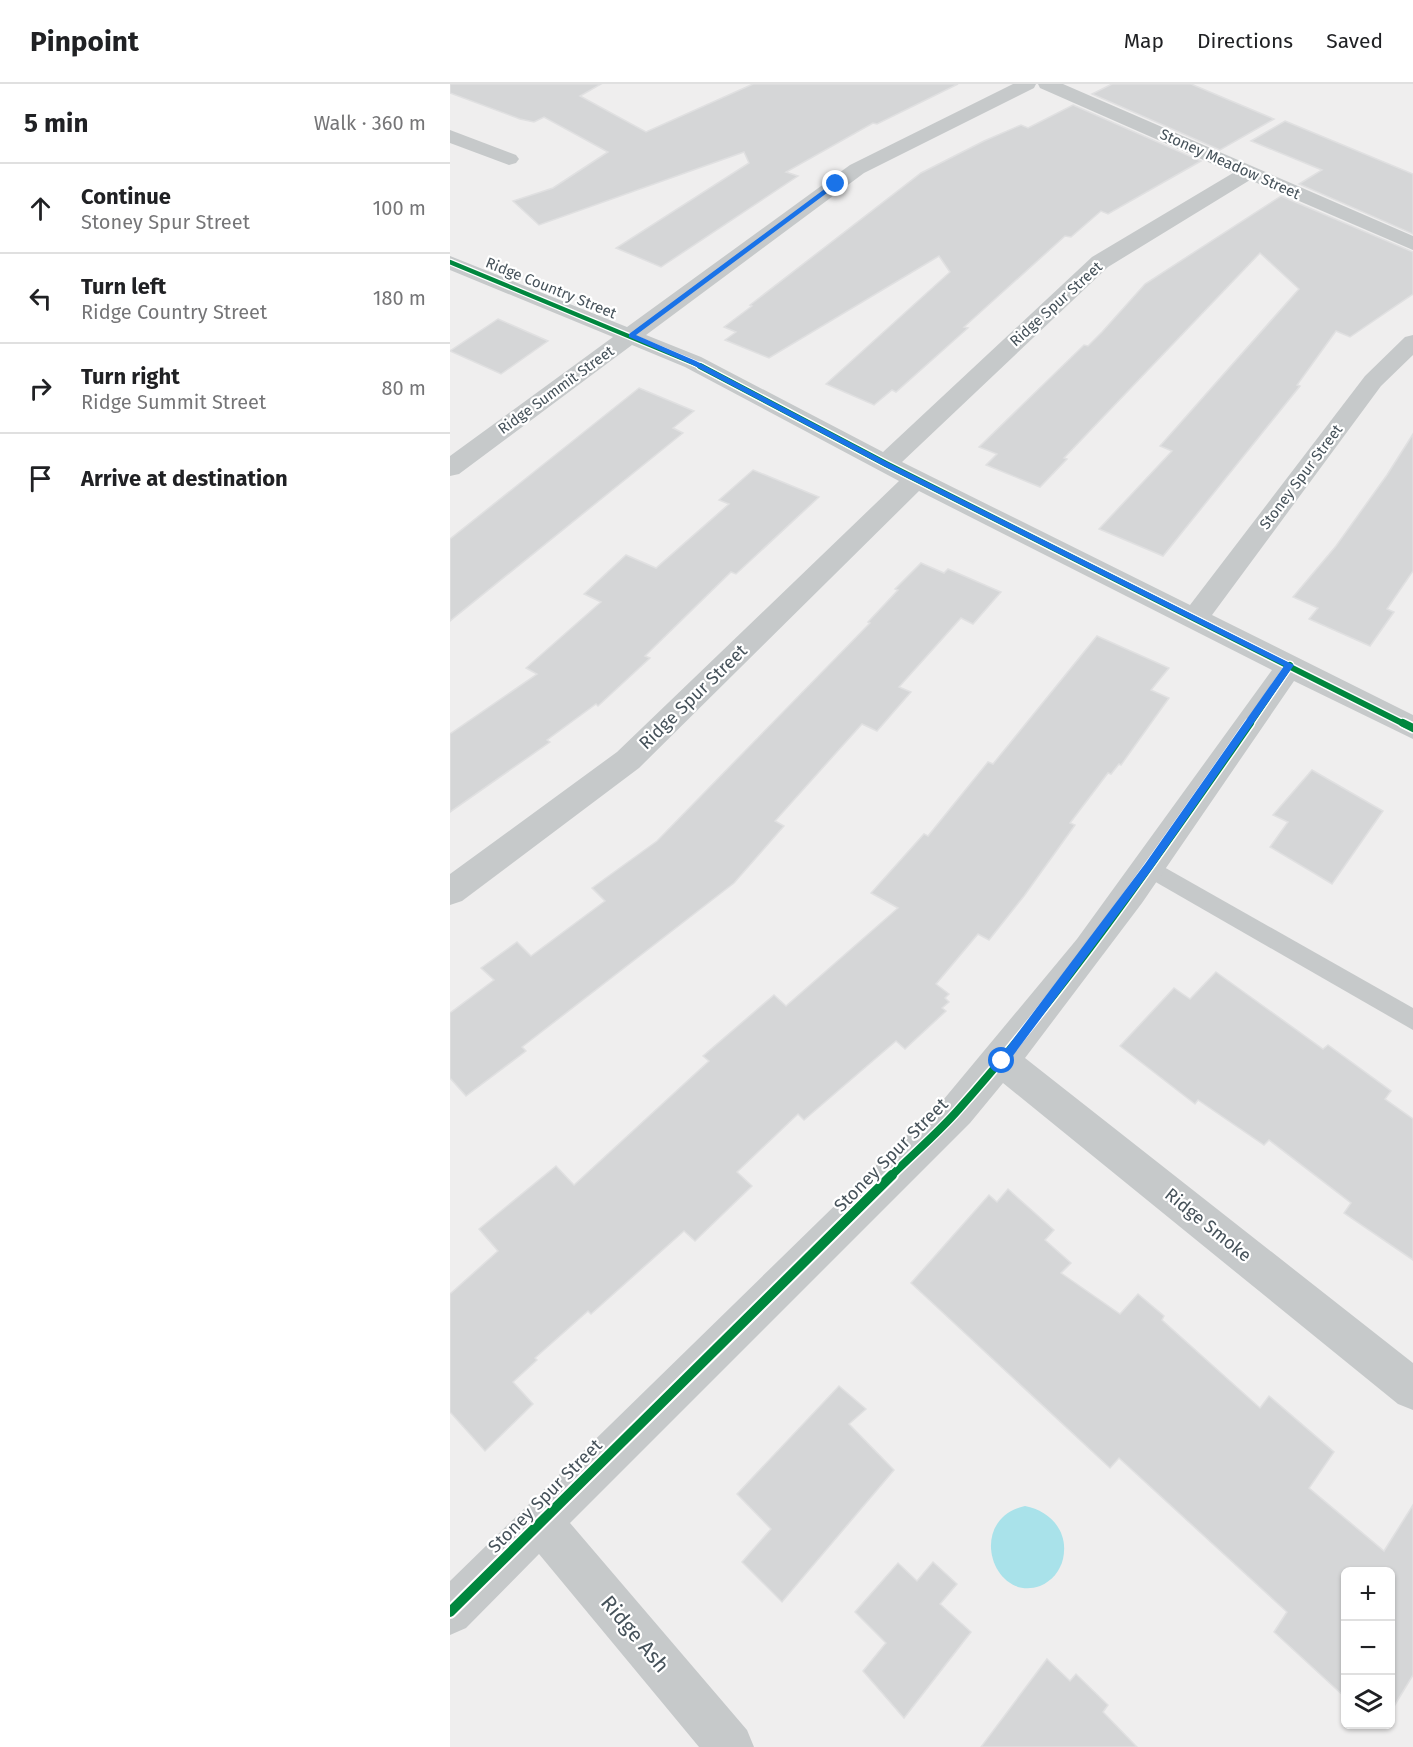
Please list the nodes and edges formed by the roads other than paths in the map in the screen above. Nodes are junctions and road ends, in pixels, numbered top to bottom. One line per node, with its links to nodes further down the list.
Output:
1 (1027, 84): 8 (street, Ridge Summit Street)
2 (1047, 84): 5 (street, Stoney Meadow Street)
3 (450, 136): 4 (street)
4 (509, 159)
5 (1249, 172): 6 (street, Stoney Meadow Street); 10 (street, Ridge Spur Street)
6 (1413, 244)
7 (450, 262): 8 (street, Ridge Country Street)
8 (631, 335): 10 (street, Ridge Country Street); 11 (street, Ridge Summit Street)
9 (1413, 342): 13 (street, Stoney Spur Street)
10 (886, 465): 12 (street, Ridge Country Street)
11 (450, 468)
12 (916, 479): 13 (street, Ridge Country Street); 17 (street, Ridge Spur Street)
13 (1196, 617): 14 (street, Ridge Country Street)
14 (1290, 665): 15 (street, Ridge Country Street); 16 (street, Stoney Spur Street)
15 (1413, 728)
16 (1148, 867): 18 (lane); 19 (street, Stoney Spur Street)
17 (450, 892)
18 (1413, 1020)
19 (1002, 1061): 20 (street, Ridge Smoke); 21 (street, Stoney Spur Street)
20 (1413, 1389)
21 (540, 1521): 22 (street, Stoney Spur Street); 23 (street, Ridge Ash)
22 (450, 1612)
23 (730, 1747)

